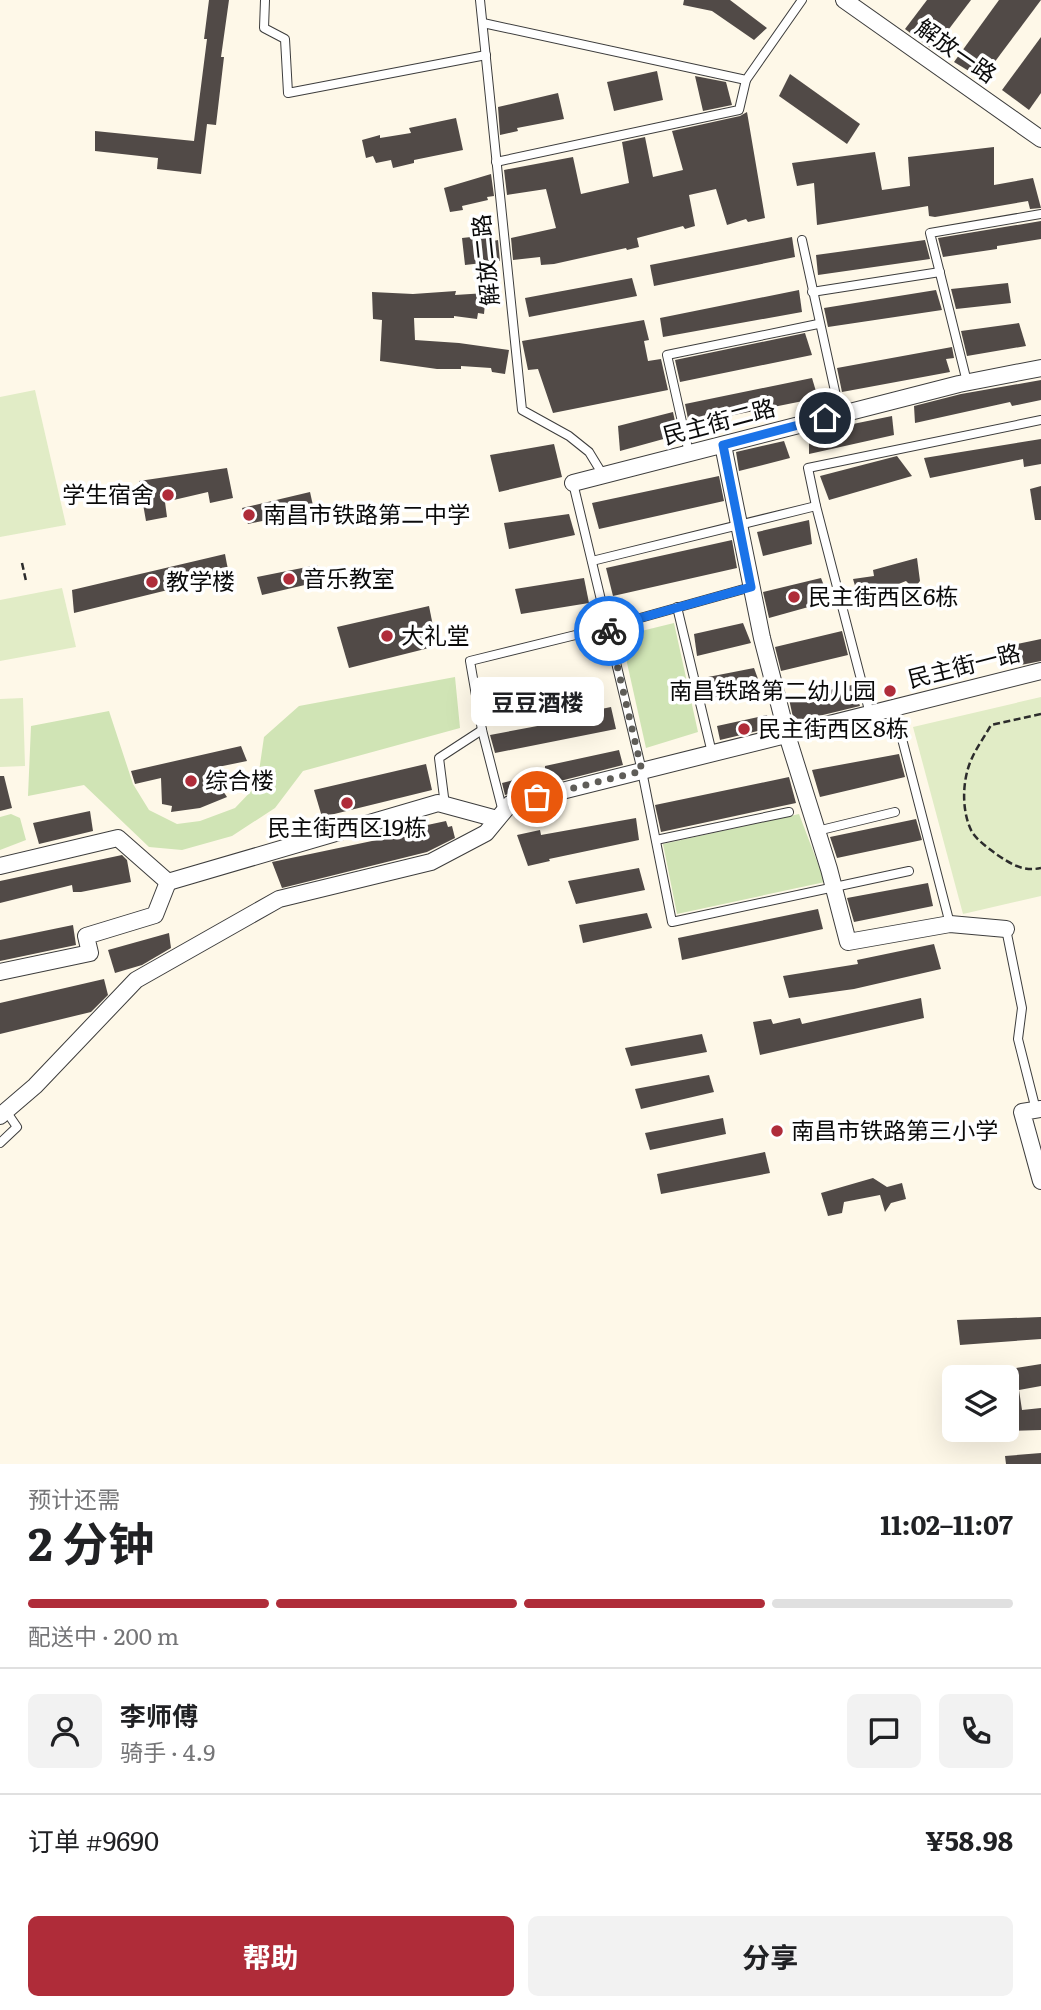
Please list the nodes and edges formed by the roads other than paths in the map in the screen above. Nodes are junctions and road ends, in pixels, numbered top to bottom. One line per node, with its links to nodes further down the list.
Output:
1 (265, 0): 6 (lane)
2 (480, 0): 5 (lane, 解放二路)
3 (802, 0): 7 (lane)
4 (844, 0): 8 (street, 解放一路)
5 (482, 23): 6 (lane, 解放二路); 7 (lane)
6 (486, 55): 9 (lane, 解放二路)
7 (746, 80): 9 (lane)
8 (1041, 138)
9 (496, 162): 21 (lane, 解放二路)
10 (1041, 214): 12 (lane)
11 (802, 240): 13 (lane)
12 (940, 272): 13 (lane); 16 (lane)
13 (812, 292): 14 (lane)
14 (818, 324): 17 (lane); 20 (lane)
15 (1041, 368): 16 (street, 民主街二路)
16 (967, 383): 17 (street, 民主街二路)
17 (839, 414): 19 (street, 民主街二路)
18 (1041, 420): 23 (lane)
19 (723, 445): 20 (street, 民主街二路); 24 (street)
20 (689, 453): 21 (street, 民主街二路)
21 (603, 475): 22 (street, 民主街二路)
22 (573, 483): 25 (lane)
23 (816, 506): 24 (lane); 31 (lane)
24 (738, 524): 25 (lane); 26 (street)
25 (592, 561): 28 (lane)
26 (751, 587): 27 (lane); 33 (street)
27 (677, 607): 28 (lane); 34 (lane)
28 (608, 627): 32 (lane); 35 (lane)
29 (1041, 671): 30 (street, 民主街一路)
30 (894, 708): 31 (street, 民主街一路); 46 (lane)
31 (870, 714): 33 (street, 民主街一路)
32 (481, 730): 36 (lane); 39 (lane)
33 (787, 734): 34 (street, 民主街一路); 40 (street)
34 (712, 753): 35 (street, 民主街一路)
35 (642, 771): 39 (street, 民主街一路); 41 (lane)
36 (445, 805): 39 (street); 44 (street)
37 (895, 812): 40 (lane)
38 (789, 813): 41 (lane)
39 (500, 816): 50 (street, 民主街一路)
40 (817, 831): 45 (street)
41 (656, 840): 45 (lane)
42 (0, 866): 44 (street)
43 (909, 871): 45 (lane)
44 (168, 882): 48 (street)
45 (834, 888): 46 (street)
46 (950, 924): 47 (street)
47 (1006, 929): 49 (lane)
48 (0, 972)
49 (1039, 1109): 52 (street)
50 (3, 1113): 51 (lane)
51 (0, 1143)
52 (1041, 1181)

